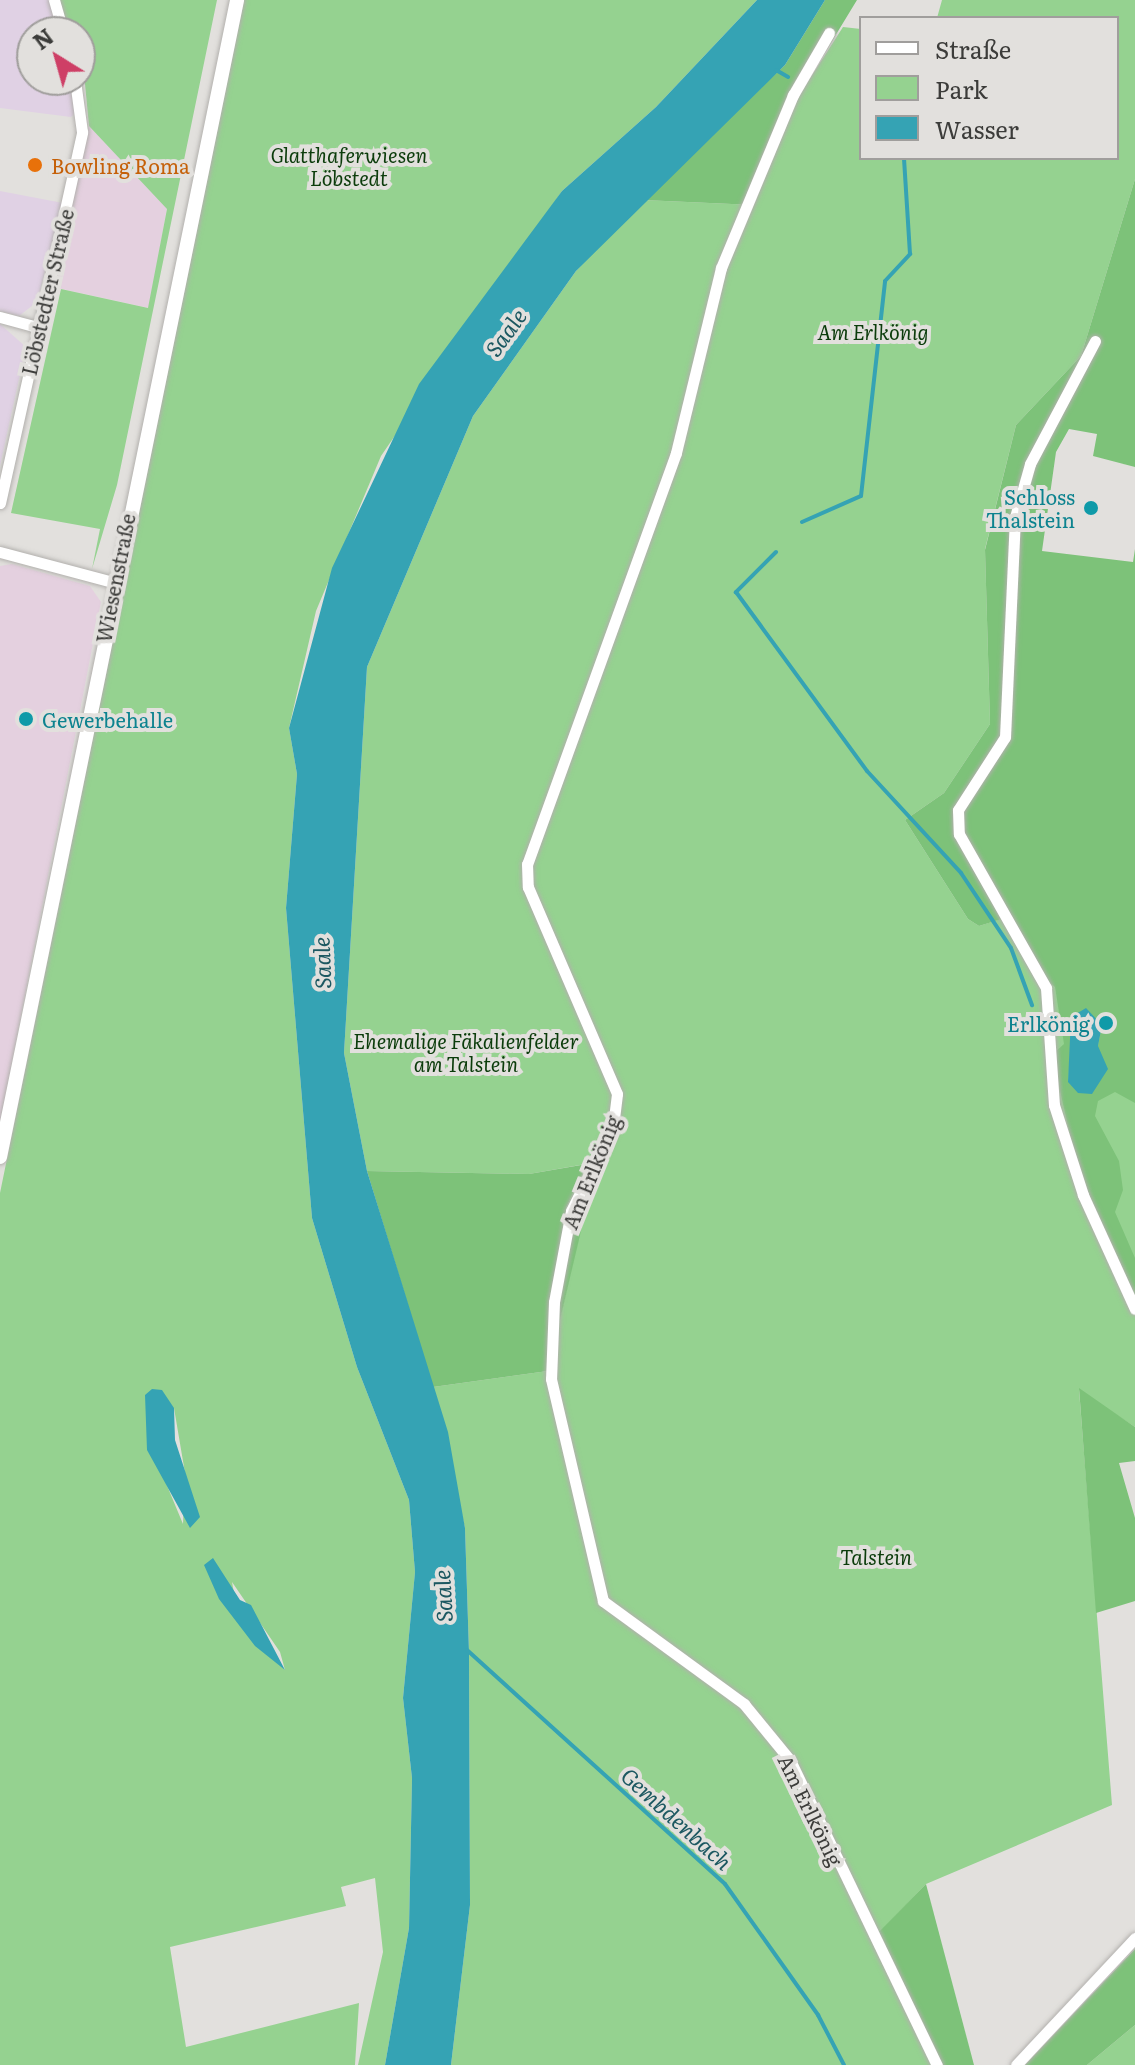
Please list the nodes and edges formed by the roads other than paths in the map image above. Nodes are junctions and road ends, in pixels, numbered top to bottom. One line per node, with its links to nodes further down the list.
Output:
1 (237, 0): 9 (street, Wiesenstraße)
2 (829, 33): 13 (street, Am Erlkönig)
3 (77, 96): 5 (street, Löbstedter Straße)
4 (0, 317): 5 (street)
5 (38, 327): 7 (street, Löbstedter Straße)
6 (1095, 341): 11 (street)
7 (0, 503)
8 (0, 552): 9 (street)
9 (113, 582): 10 (street, Wiesenstraße)
10 (0, 1157)
11 (1135, 1309)
12 (1135, 1938): 14 (street)
13 (937, 2065)
14 (1016, 2065)

